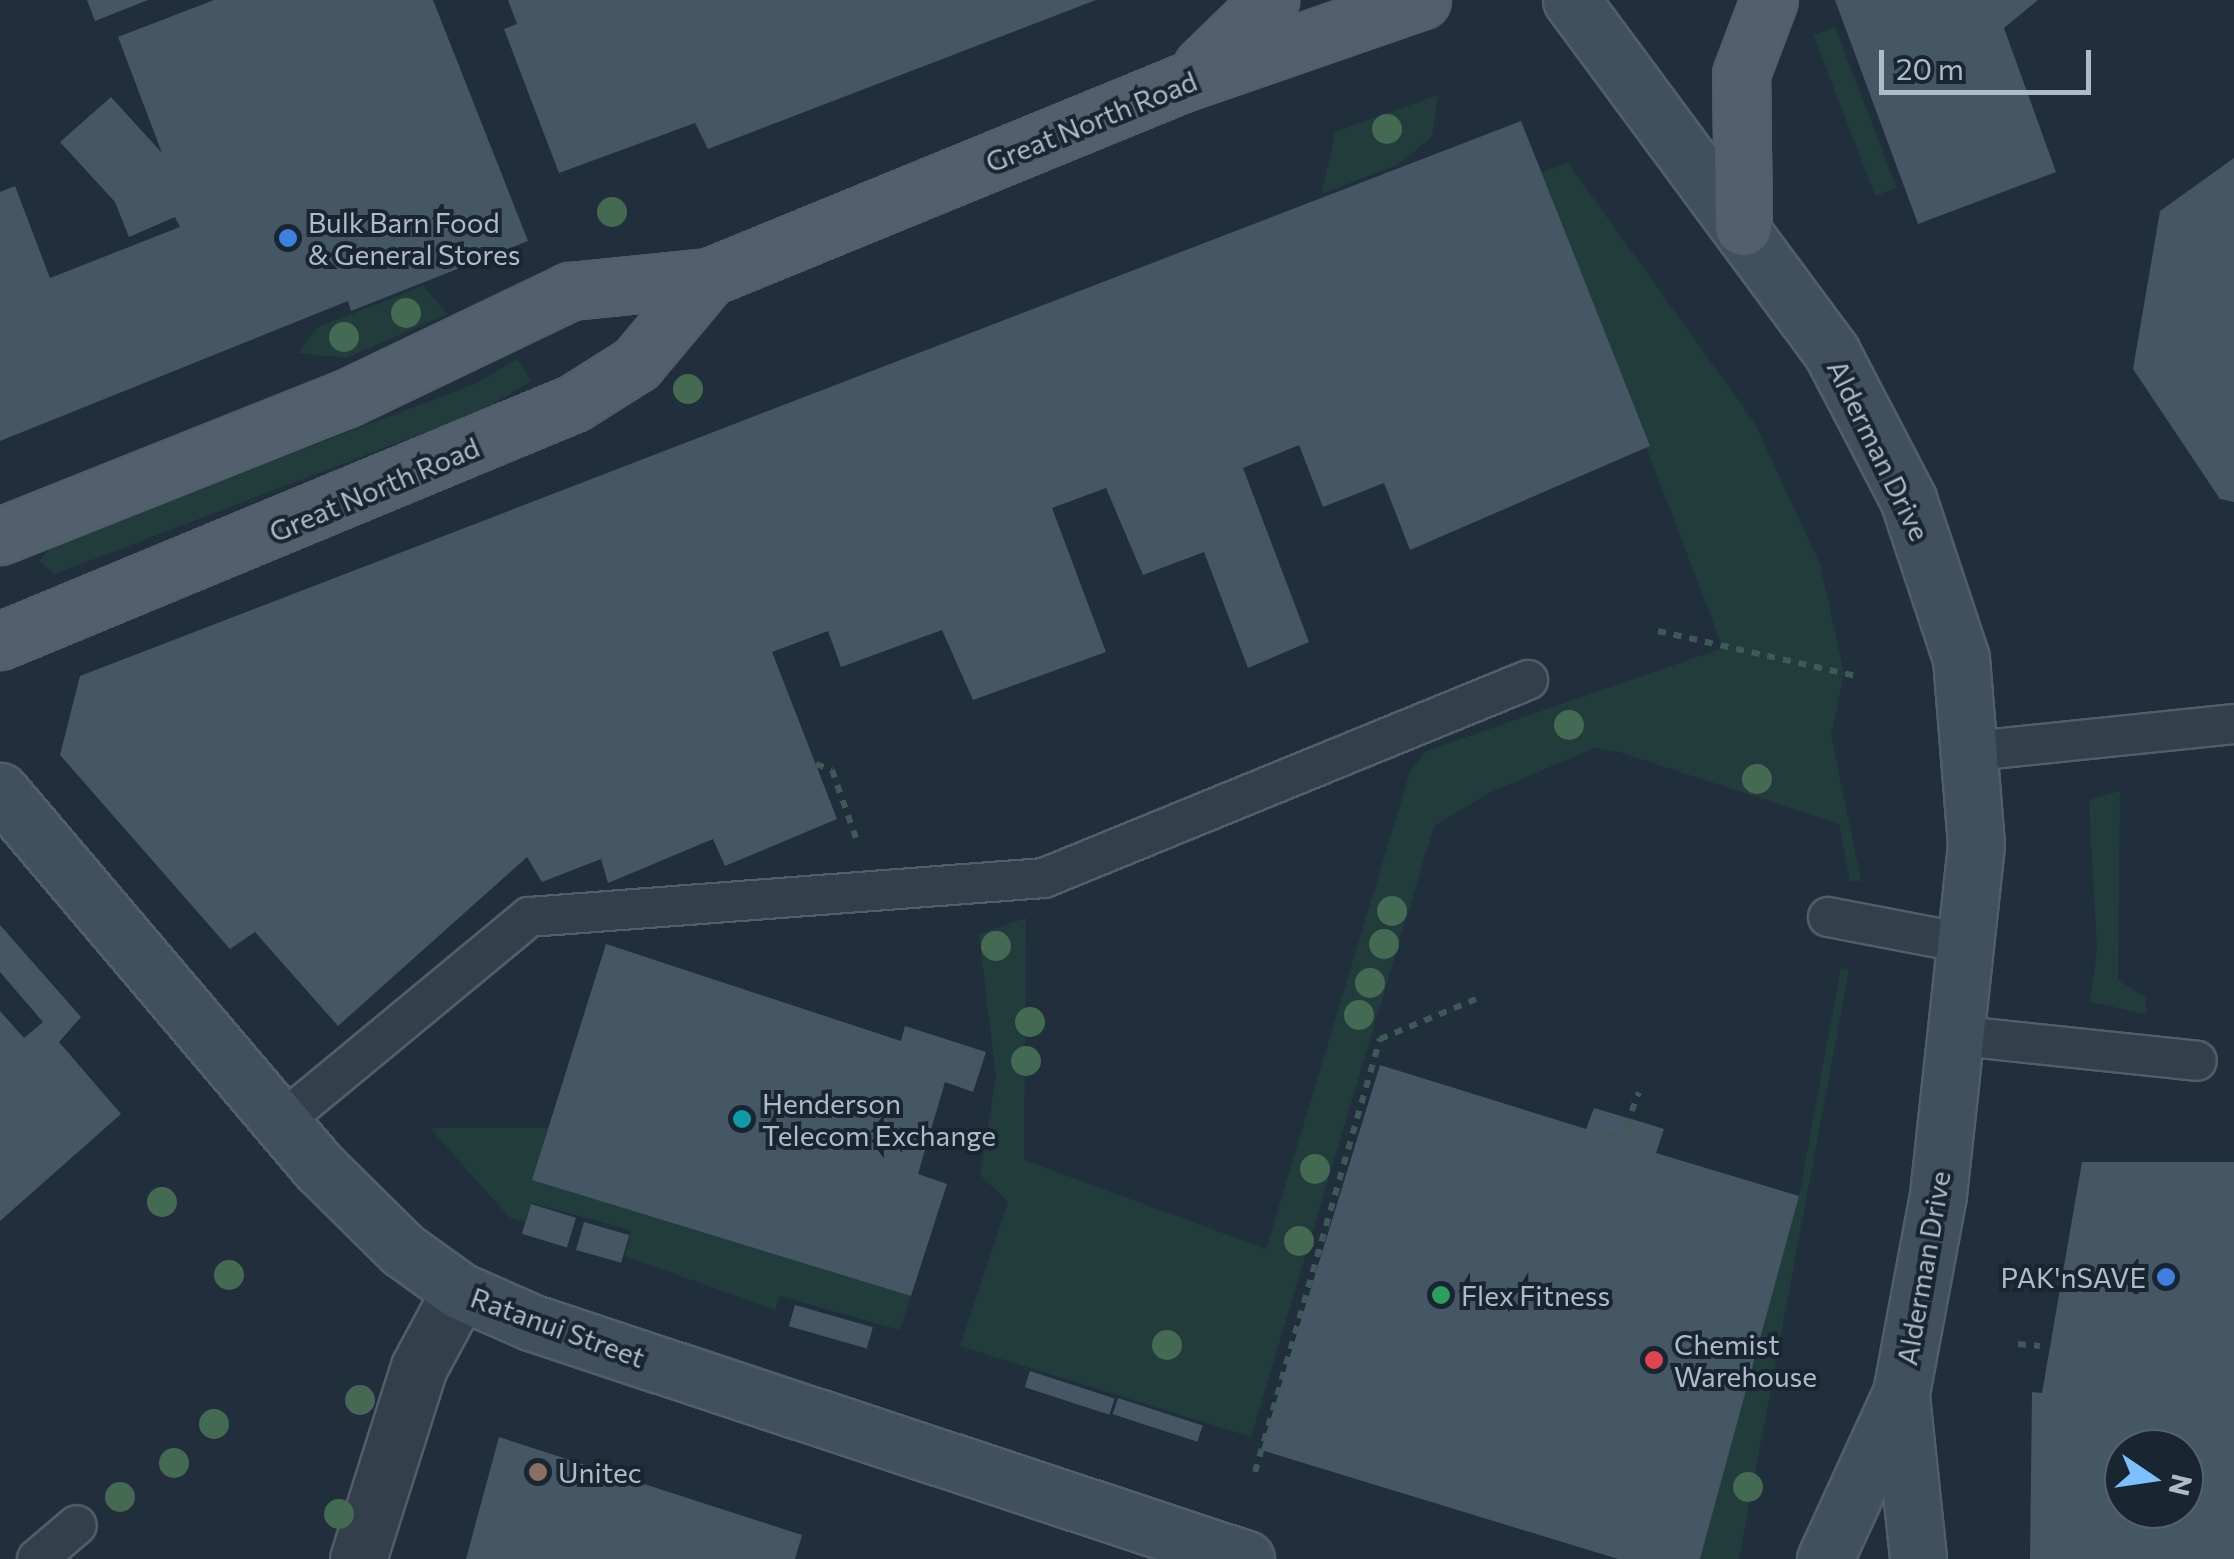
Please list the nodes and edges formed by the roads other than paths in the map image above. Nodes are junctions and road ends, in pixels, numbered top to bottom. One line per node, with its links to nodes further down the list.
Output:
1 (1270, 0): 5 (main road)
2 (1422, 0): 5 (main road, Great North Road)
3 (1571, 0): 6 (main road, Alderman Drive)
4 (1769, 0): 6 (main road)
5 (1180, 84): 7 (main road, Great North Road)
6 (1743, 228): 12 (main road, Alderman Drive)
7 (709, 277): 8 (main road, Great North Road); 9 (main road, Great North Road)
8 (0, 536)
9 (0, 642)
10 (1528, 680): 18 (lane)
11 (2234, 724): 12 (lane)
12 (1974, 751): 15 (main road, Alderman Drive)
13 (0, 791): 18 (main road, Ratanui Street)
14 (1828, 916): 15 (lane)
15 (1969, 944): 16 (main road, Alderman Drive)
16 (1961, 1036): 17 (lane); 20 (main road, Alderman Drive)
17 (2196, 1061)
18 (280, 1124): 19 (main road, Ratanui Street)
19 (460, 1291): 23 (street); 24 (main road, Ratanui Street)
20 (1901, 1393): 25 (main road, Alderman Drive); 26 (main road, Alderman Drive)
21 (77, 1524): 22 (lane)
22 (37, 1559)
23 (358, 1559)
24 (1246, 1559)
25 (1825, 1559)
26 (1918, 1559)

